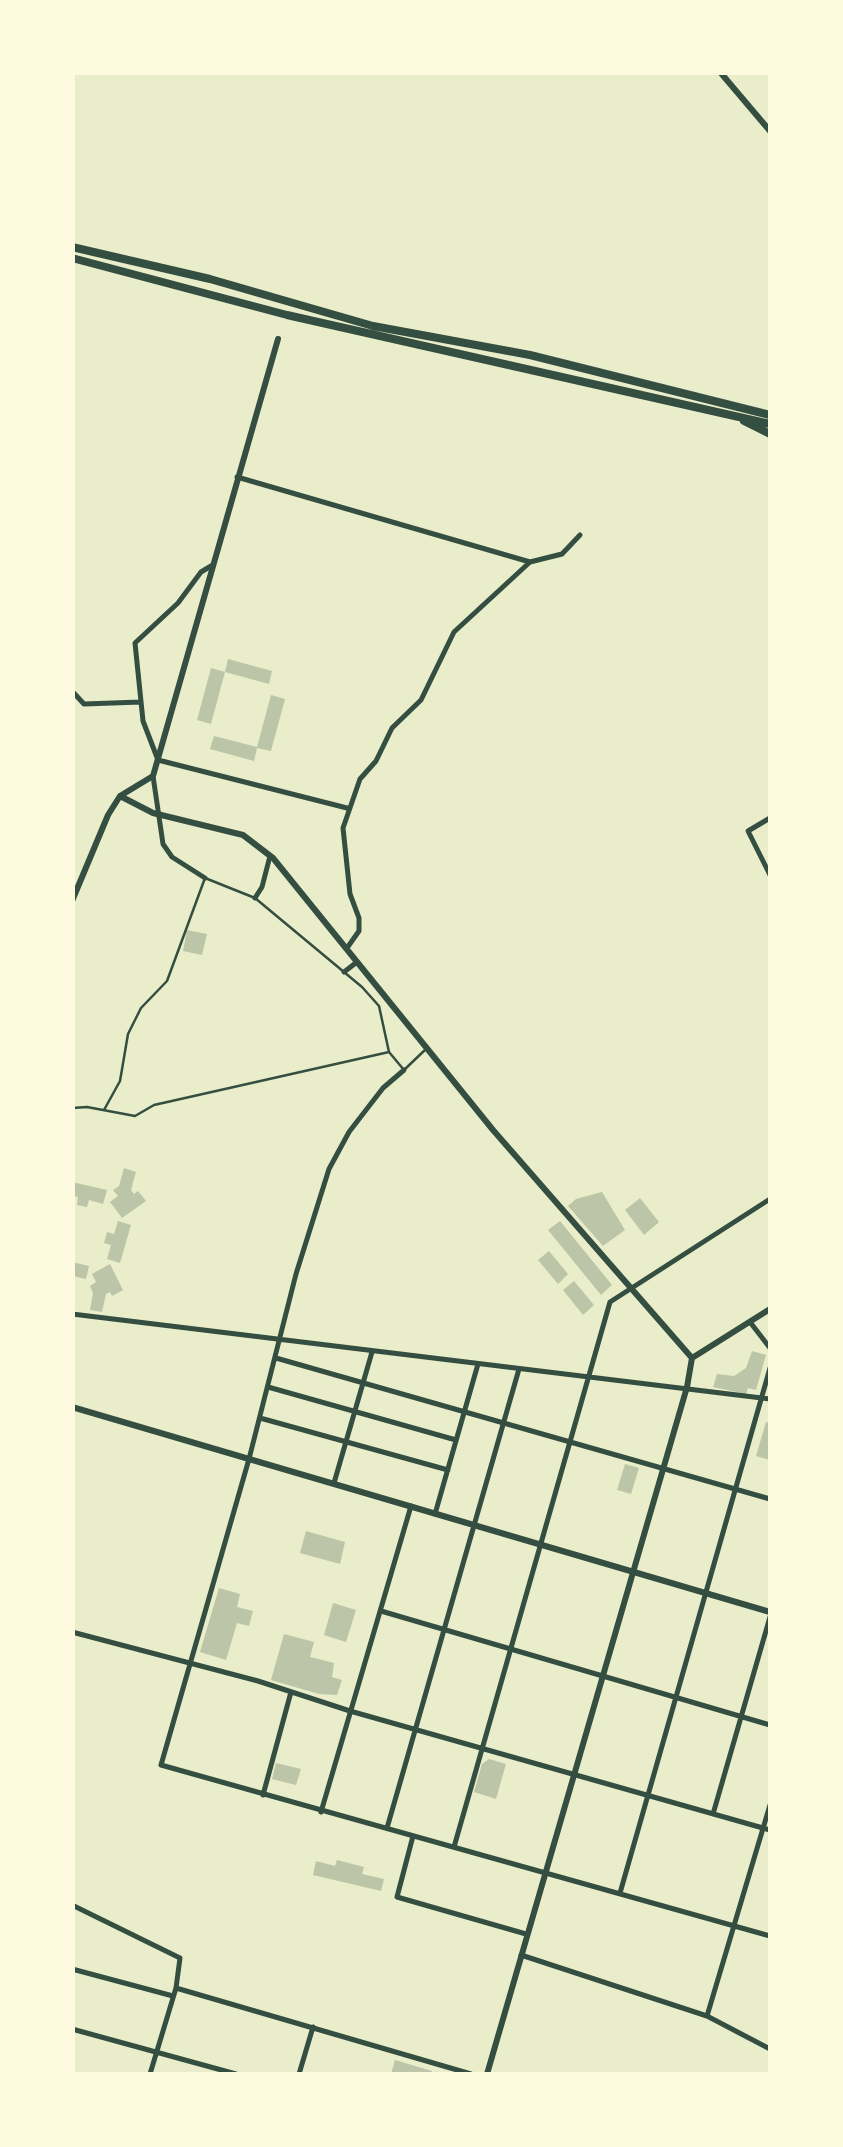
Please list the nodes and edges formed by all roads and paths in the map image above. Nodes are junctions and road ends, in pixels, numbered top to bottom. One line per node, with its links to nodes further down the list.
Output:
1 (720, 72): 2 (street)
2 (770, 131)
3 (72, 247): 6 (highway)
4 (72, 258): 6 (highway)
5 (278, 339): 10 (street)
6 (732, 410): 7 (highway); 8 (highway); 9 (highway)
7 (770, 412)
8 (770, 424)
9 (770, 434)
10 (238, 477): 12 (street); 13 (street)
11 (580, 535): 12 (street)
12 (530, 562): 19 (street)
13 (211, 566): 15 (street); 16 (street)
14 (72, 691): 15 (street)
15 (141, 702): 16 (street)
16 (158, 760): 17 (street); 19 (street)
17 (154, 776): 18 (street); 20 (street)
18 (120, 796): 20 (street); 26 (street)
19 (347, 808): 27 (street)
20 (160, 814): 22 (street); 24 (street)
21 (770, 818): 23 (street)
22 (270, 856): 25 (street); 27 (street)
23 (770, 874)
24 (205, 878): 25 (lane); 34 (lane)
25 (255, 898): 29 (lane)
26 (72, 900)
27 (347, 948): 28 (street)
28 (358, 961): 29 (street); 30 (street)
29 (344, 972): 31 (lane)
30 (428, 1048): 32 (lane); 36 (street)
31 (389, 1052): 32 (lane); 34 (lane)
32 (404, 1070): 40 (street)
33 (72, 1108): 34 (lane)
34 (104, 1110)
35 (770, 1199): 36 (street)
36 (630, 1286): 44 (street); 48 (street)
37 (770, 1309): 39 (street)
38 (72, 1314): 40 (street)
39 (750, 1322): 41 (street); 44 (street)
40 (280, 1342): 42 (street); 43 (street)
41 (770, 1348)
42 (372, 1352): 45 (street); 49 (street)
43 (276, 1358): 49 (street); 50 (street)
44 (692, 1358): 51 (street)
45 (478, 1364): 47 (street); 55 (street)
46 (770, 1368): 52 (street)
47 (519, 1369): 48 (street); 57 (street)
48 (590, 1377): 51 (street); 60 (street)
49 (362, 1384): 54 (street); 55 (street)
50 (268, 1387): 54 (street); 56 (street)
51 (687, 1387): 52 (street); 62 (street)
52 (766, 1399): 65 (street)
53 (72, 1407): 61 (street)
54 (354, 1412): 58 (street); 59 (street)
55 (464, 1412): 57 (street); 58 (street)
56 (260, 1418): 59 (street); 61 (street)
57 (504, 1423): 60 (street); 69 (street)
58 (456, 1440): 63 (street)
59 (346, 1442): 63 (street); 64 (street)
60 (572, 1442): 62 (street); 70 (street)
61 (249, 1459): 64 (street); 78 (street)
62 (663, 1468): 65 (street); 71 (street)
63 (448, 1470): 68 (street)
64 (334, 1484): 67 (street)
65 (736, 1490): 66 (street); 72 (street)
66 (770, 1499)
67 (411, 1506): 68 (street); 73 (street)
68 (435, 1514): 69 (street)
69 (474, 1526): 70 (street); 75 (street)
70 (540, 1544): 71 (street); 77 (street)
71 (632, 1572): 72 (street); 79 (street)
72 (706, 1594): 74 (street); 81 (street)
73 (381, 1611): 75 (street); 82 (street)
74 (770, 1614): 83 (street)
75 (445, 1629): 77 (street); 85 (street)
76 (72, 1632): 78 (street)
77 (512, 1648): 79 (street); 86 (street)
78 (190, 1664): 80 (street); 88 (street)
79 (602, 1674): 81 (street); 87 (street)
80 (291, 1692): 82 (street); 88 (street)
81 (676, 1696): 83 (street); 89 (street)
82 (350, 1711): 85 (street); 91 (street)
83 (741, 1715): 84 (street); 92 (street)
84 (770, 1725)
85 (416, 1729): 86 (street); 93 (street)
86 (483, 1748): 87 (street); 96 (street)
87 (574, 1774): 89 (street); 97 (street)
88 (262, 1795): 91 (street)
89 (649, 1795): 92 (street); 98 (street)
90 (770, 1805): 94 (street)
91 (321, 1812): 93 (street)
92 (713, 1814): 94 (street)
93 (387, 1828): 95 (street)
94 (767, 1829): 100 (street)
95 (413, 1836): 96 (street); 101 (street)
96 (454, 1847): 97 (street)
97 (544, 1872): 98 (street); 101 (street)
98 (620, 1893): 100 (street)
99 (72, 1906): 105 (street)
100 (736, 1926): 102 (street); 107 (street)
101 (526, 1934): 103 (street)
102 (770, 1936)
103 (520, 1955): 107 (street); 116 (street)
104 (72, 1968): 106 (street)
105 (176, 1988): 106 (street); 108 (street)
106 (173, 1996): 111 (street)
107 (707, 2016): 110 (street)
108 (313, 2027): 114 (street); 115 (street)
109 (72, 2029): 111 (street)
110 (770, 2047)
111 (156, 2053): 112 (street); 113 (street)
112 (150, 2074)
113 (236, 2074)
114 (299, 2074)
115 (471, 2074)
116 (487, 2074)

